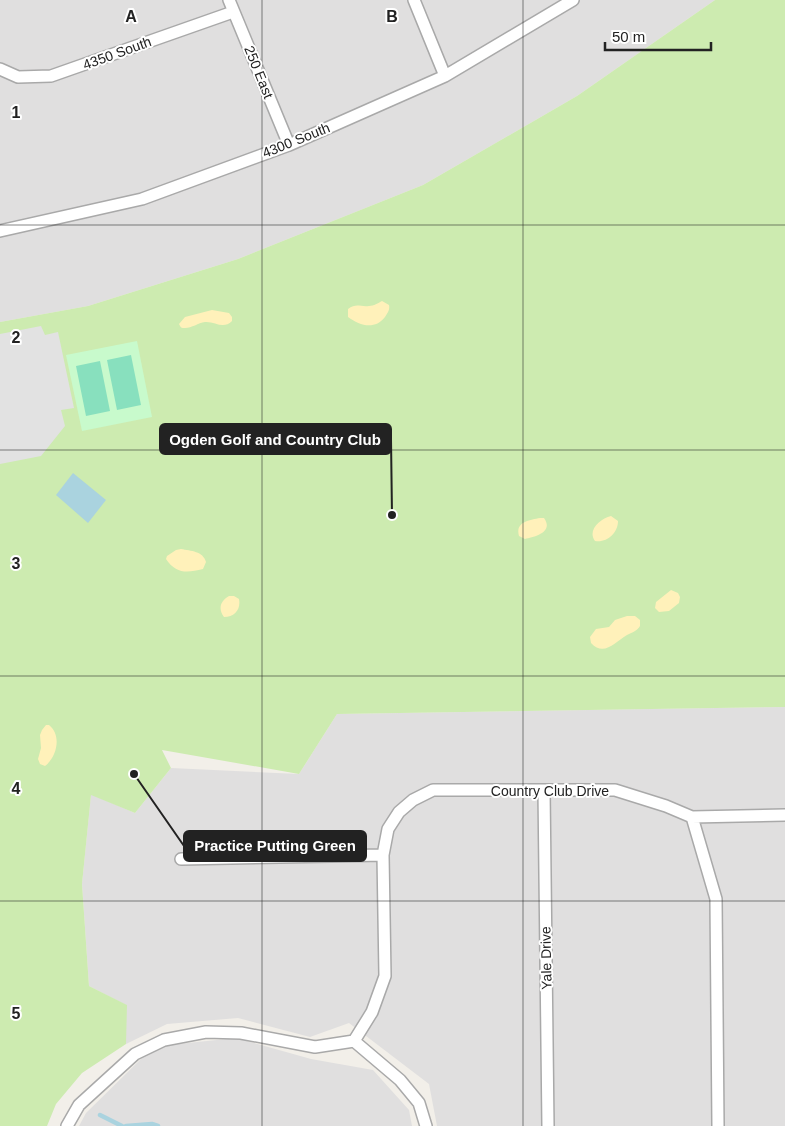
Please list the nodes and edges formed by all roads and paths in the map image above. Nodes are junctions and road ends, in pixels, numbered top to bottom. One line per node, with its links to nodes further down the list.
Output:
1 (229, 0): 4 (street, 250 East)
2 (414, 0): 6 (street)
3 (573, 0): 6 (street, 4300 South)
4 (233, 12): 5 (street, 4350 South); 7 (street, 250 East)
5 (0, 70)
6 (445, 76): 7 (street, 4300 South)
7 (288, 145): 8 (street, 4300 South)
8 (0, 231)
9 (544, 790): 11 (street, Country Club Drive); 12 (street, Country Club Drive); 17 (street, Yale Drive)
10 (785, 814): 11 (street)
11 (692, 817): 18 (street)
12 (383, 855): 13 (street); 14 (street, Country Club Drive)
13 (181, 859)
14 (354, 1041): 15 (street); 16 (street)
15 (67, 1126)
16 (426, 1126)
17 (548, 1126)
18 (718, 1126)

